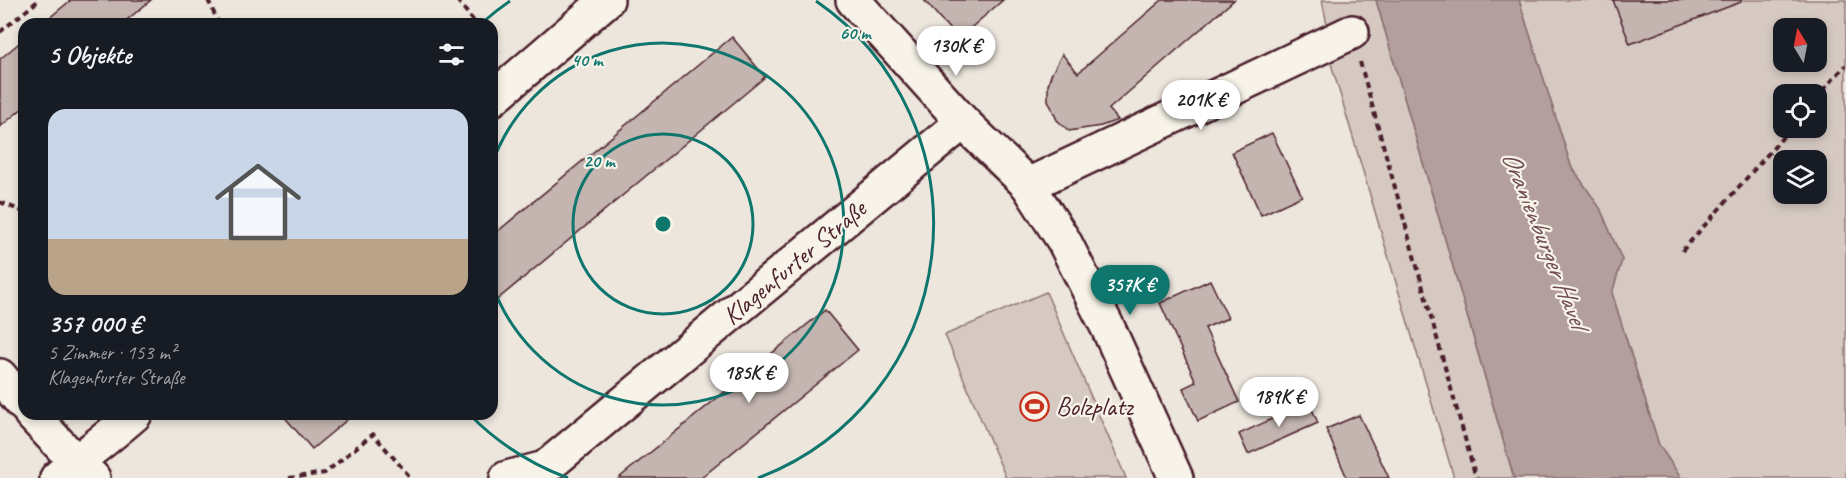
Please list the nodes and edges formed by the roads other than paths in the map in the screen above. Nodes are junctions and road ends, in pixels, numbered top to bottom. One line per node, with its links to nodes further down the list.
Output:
1 (607, 0): 4 (street)
2 (853, 0): 5 (street)
3 (1352, 32): 6 (street)
4 (498, 94)
5 (963, 122): 6 (street); 12 (street, Klagenfurter Straße)
6 (1028, 185): 13 (street)
7 (0, 376): 8 (street)
8 (18, 398)
9 (35, 420): 11 (street)
10 (128, 420): 11 (street)
11 (75, 473)
12 (507, 478)
13 (1176, 478)

